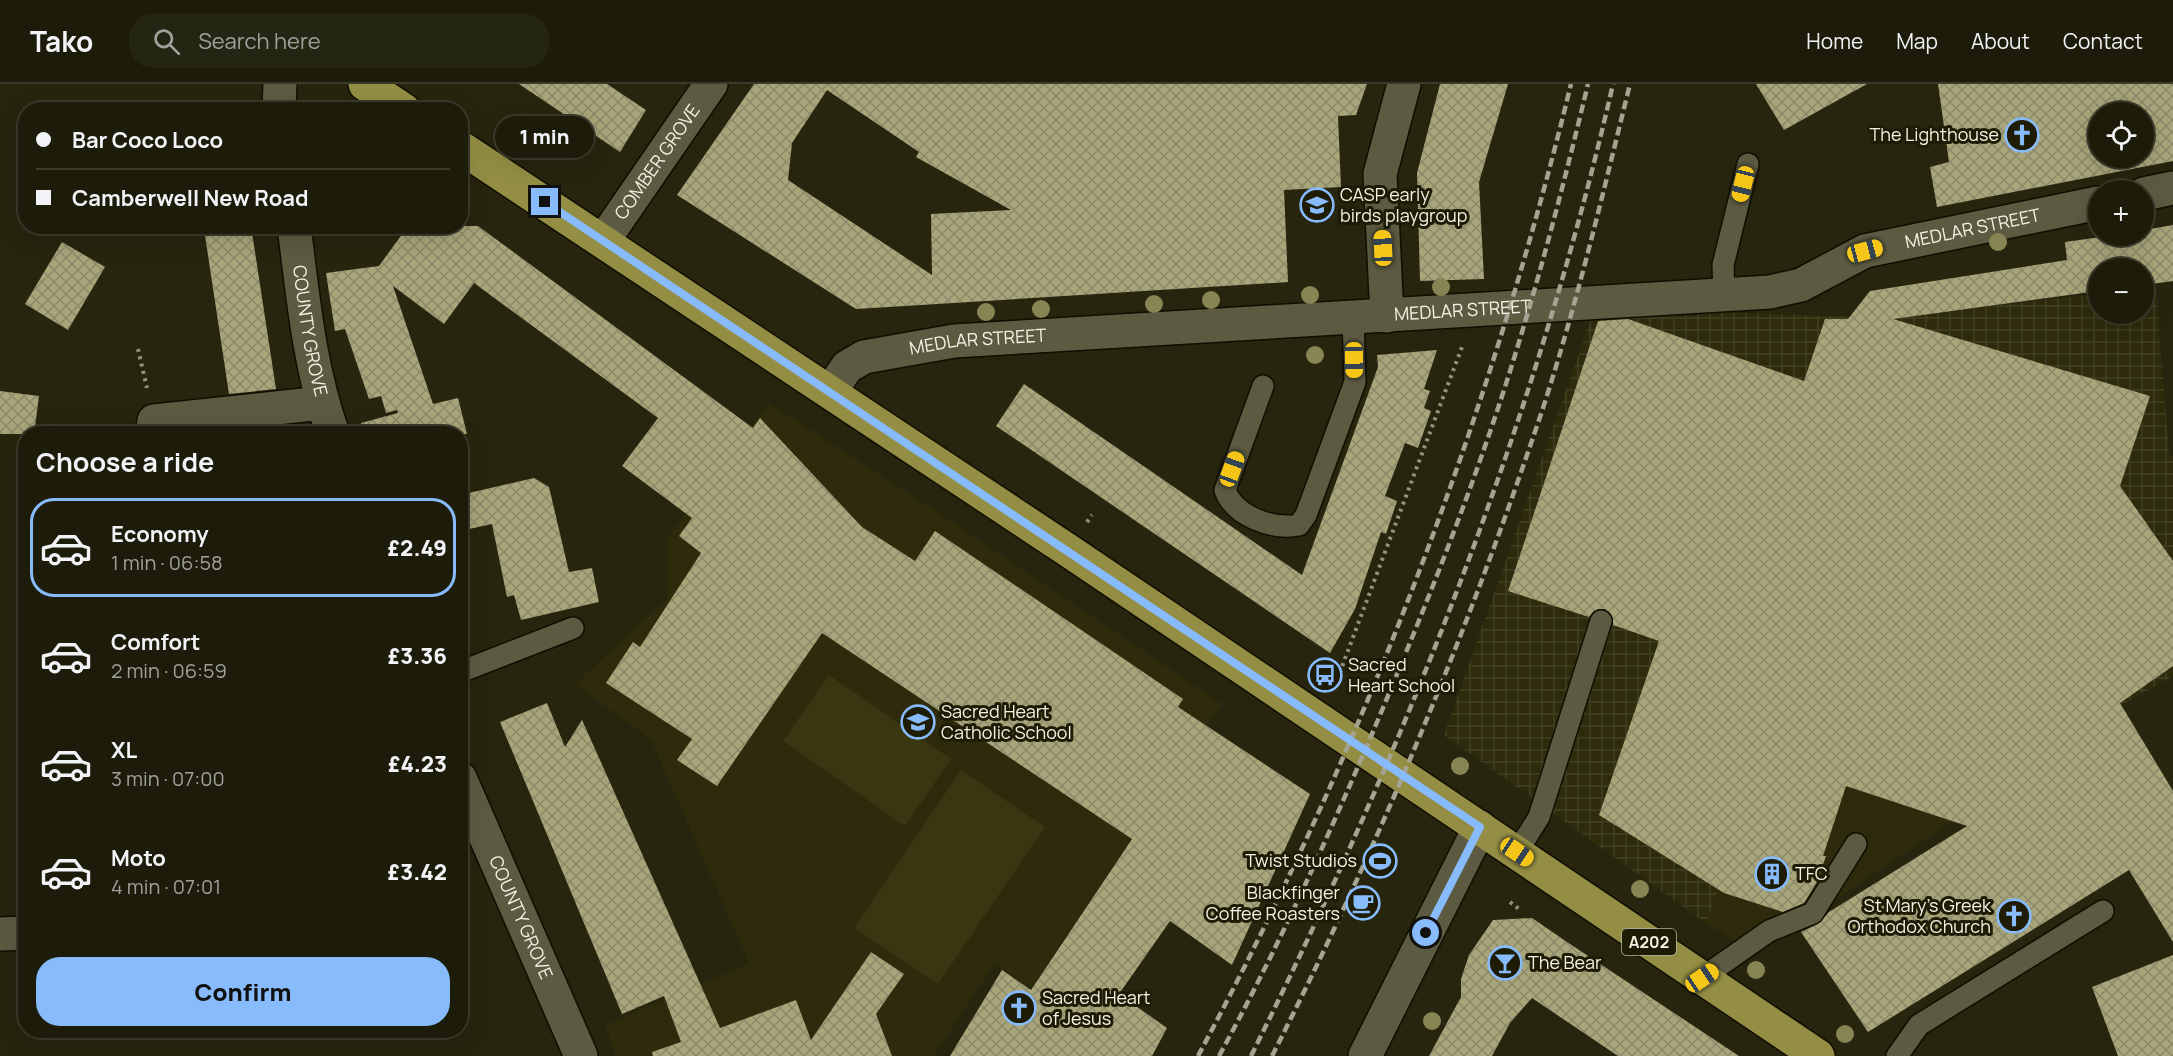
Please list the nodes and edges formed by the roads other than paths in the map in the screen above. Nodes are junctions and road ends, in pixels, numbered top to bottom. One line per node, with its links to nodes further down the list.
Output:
1 (280, 84): 5 (street)
2 (365, 84): 6 (highway)
3 (711, 84): 13 (street, COMBER GROVE)
4 (1404, 84): 15 (street)
5 (279, 102)
6 (392, 102)
7 (468, 152): 13 (highway, A202)
8 (1748, 164): 14 (lane)
9 (2173, 188): 10 (street)
10 (2154, 192)
11 (2088, 205): 14 (street, MEDLAR STREET)
12 (295, 234): 19 (street, COUNTY GROVE)
13 (603, 241): 18 (highway, A202)
14 (1724, 295): 15 (street, MEDLAR STREET)
15 (1387, 316): 16 (street, MEDLAR STREET)
16 (1353, 318): 17 (lane); 18 (street, MEDLAR STREET)
17 (1263, 386)
18 (830, 392): 26 (highway, A202)
19 (322, 403): 20 (street); 21 (street, COUNTY GROVE)
20 (153, 426)
21 (330, 426)
22 (1601, 621): 29 (lane)
23 (573, 628): 24 (lane)
24 (468, 669)
25 (468, 819): 27 (street, COUNTY GROVE)
26 (1480, 827): 29 (highway, A202); 35 (street)
27 (471, 834): 34 (street, COUNTY GROVE)
28 (1856, 844): 33 (lane)
29 (1517, 852): 33 (highway, A202)
30 (2103, 911): 37 (lane)
31 (18, 933): 32 (street)
32 (0, 934)
33 (1702, 978): 36 (highway, A202)
34 (581, 1056)
35 (1365, 1056)
36 (1818, 1056)
37 (1897, 1056)

